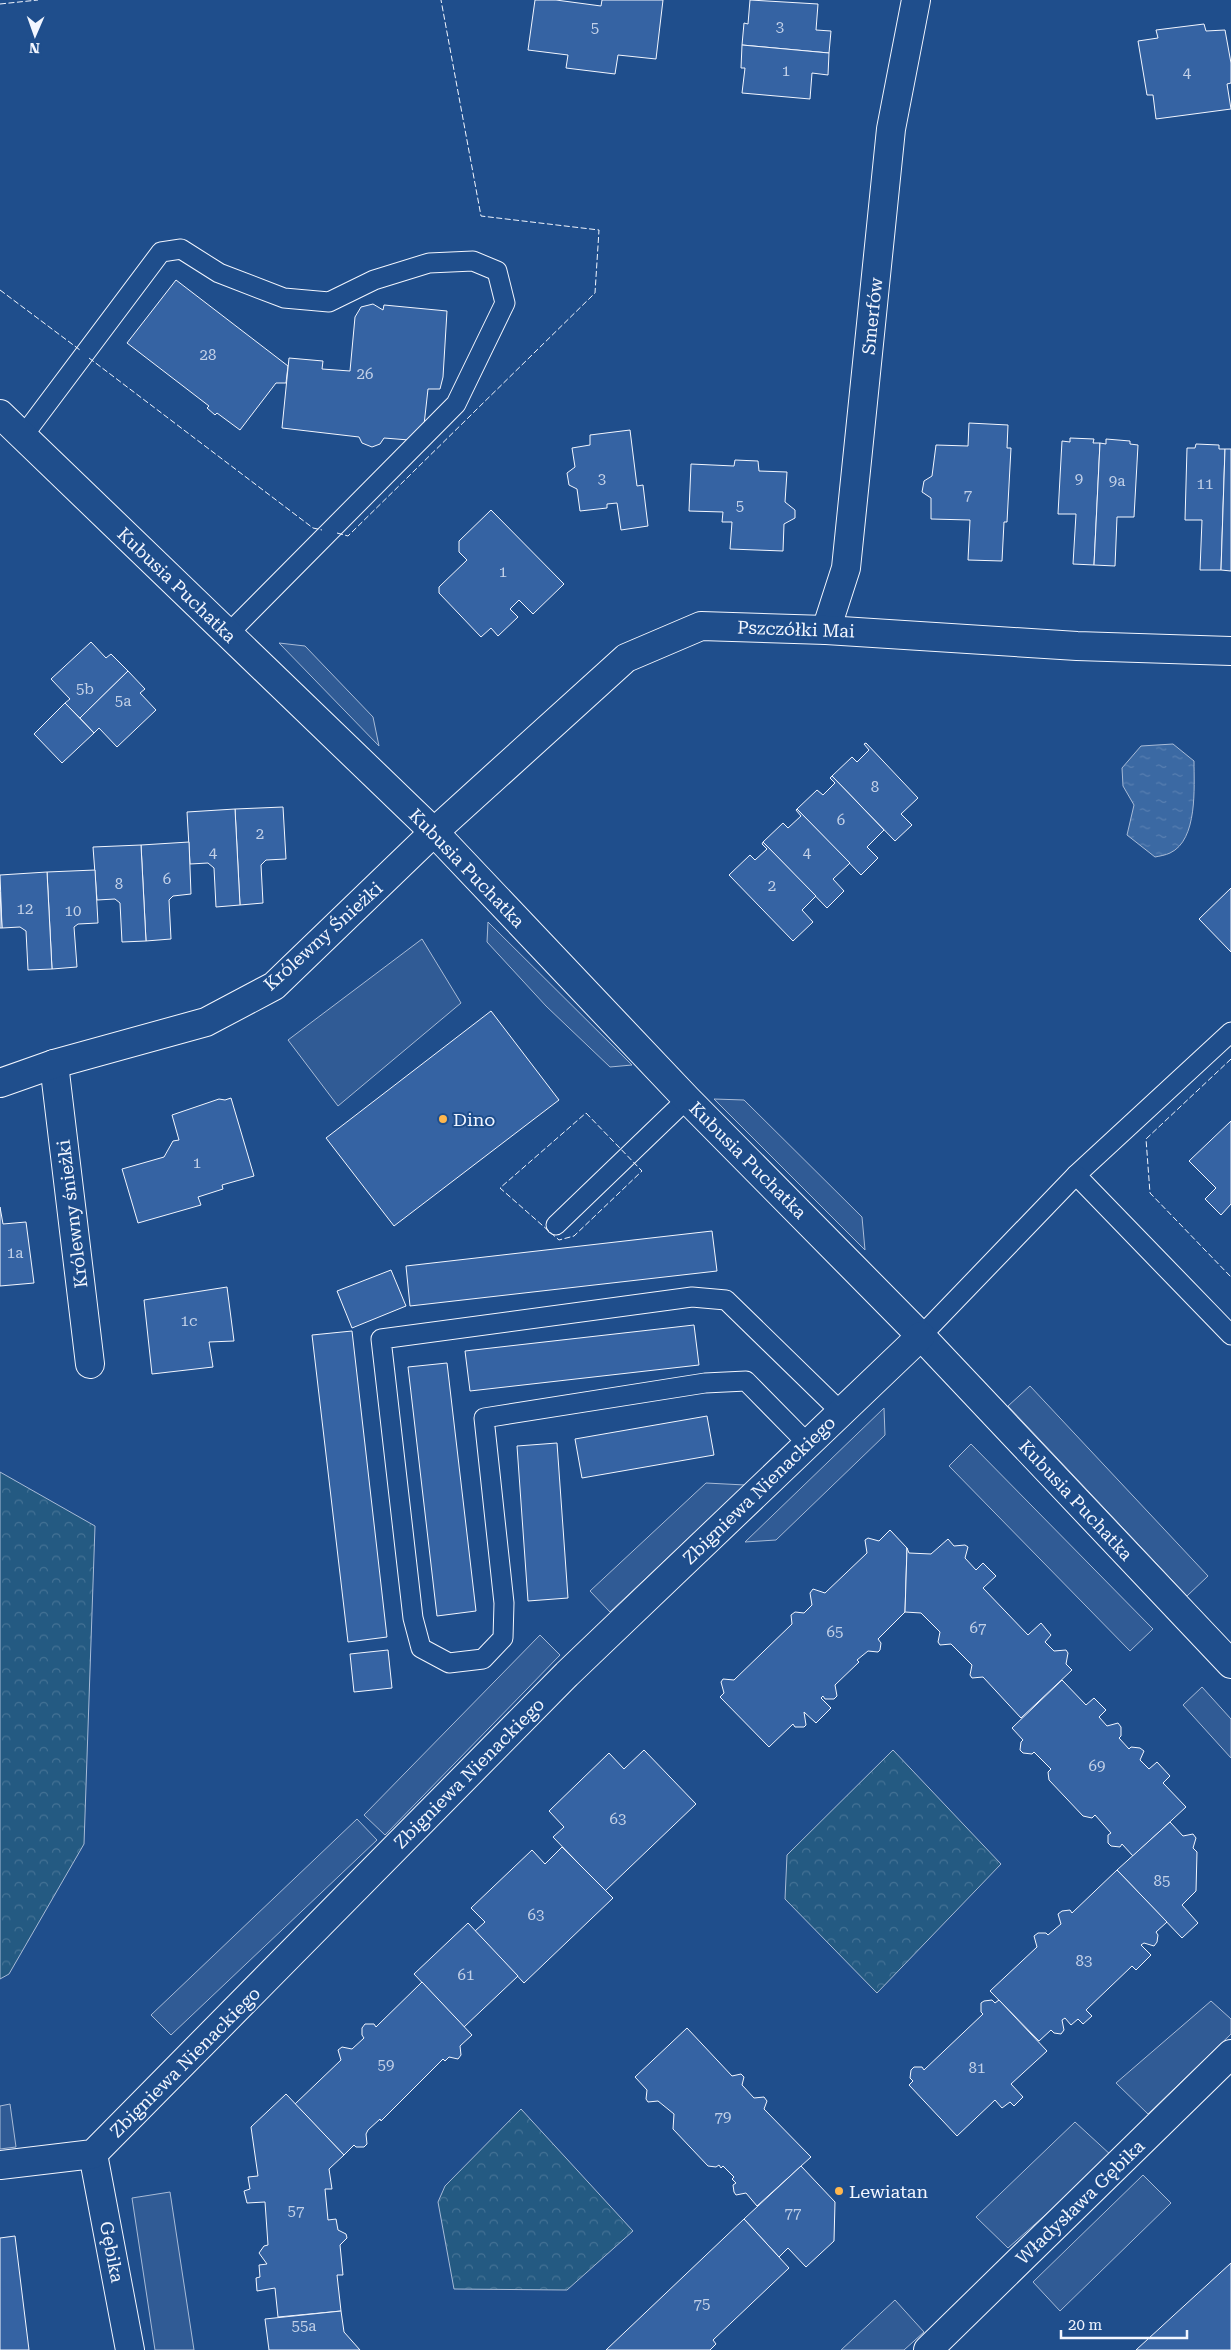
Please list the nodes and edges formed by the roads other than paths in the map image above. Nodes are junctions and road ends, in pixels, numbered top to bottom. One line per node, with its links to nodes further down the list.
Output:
1 (916, 0): 4 (street, Smerfów)
2 (0, 414): 3 (street, Kubusia Puchatka)
3 (23, 436): 5 (street, Kubusia Puchatka); 5 (lane)
4 (826, 630): 6 (street, Pszczółki Mai); 7 (street, Pszczółki Mai)
5 (228, 634): 7 (street, Kubusia Puchatka)
6 (1231, 651)
7 (434, 832): 9 (street, Królewny Śnieżki); 11 (street, Kubusia Puchatka)
8 (1231, 1032): 12 (lane)
9 (54, 1064): 10 (street, Królewny Śnieżki); 16 (street, Królewny śnieżki)
10 (0, 1083)
11 (687, 1099): 13 (lane); 15 (street, Kubusia Puchatka)
12 (1076, 1175): 14 (lane); 15 (lane)
13 (556, 1225)
14 (1231, 1335)
15 (921, 1336): 17 (street, Zbigniewa Nienackiego); 19 (street, Kubusia Puchatka)
16 (90, 1364)
17 (841, 1412): 18 (street, Zbigniewa Nienackiego); 18 (lane)
18 (808, 1444): 21 (street, Zbigniewa Nienackiego)
19 (1231, 1664)
20 (1231, 2054): 24 (street, Władysława Gębika)
21 (93, 2154): 22 (street); 23 (street, Gębika)
22 (0, 2165)
23 (130, 2350)
24 (928, 2350)

